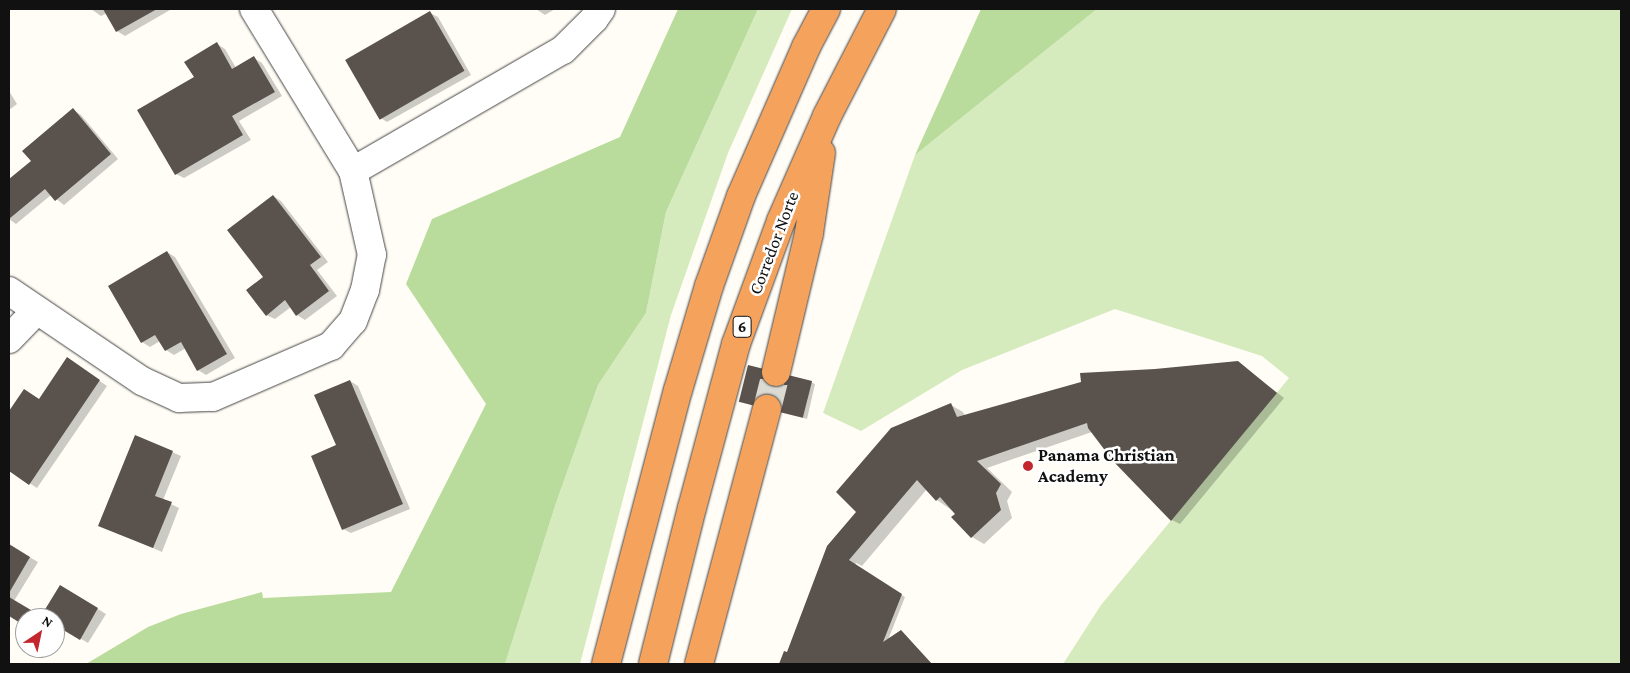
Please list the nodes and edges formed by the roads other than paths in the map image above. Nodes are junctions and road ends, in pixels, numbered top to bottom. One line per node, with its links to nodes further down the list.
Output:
1 (254, 9): 6 (street)
2 (601, 9): 6 (street)
3 (826, 9): 12 (highway)
4 (882, 9): 5 (highway, Corredor Norte / 6)
5 (827, 116): 10 (highway); 13 (highway, Corredor Norte / 6)
6 (353, 171): 8 (street)
7 (9, 291): 8 (street)
8 (36, 311): 9 (street)
9 (9, 339)
10 (776, 372)
11 (767, 409): 14 (highway)
12 (606, 664)
13 (653, 664)
14 (699, 664)

